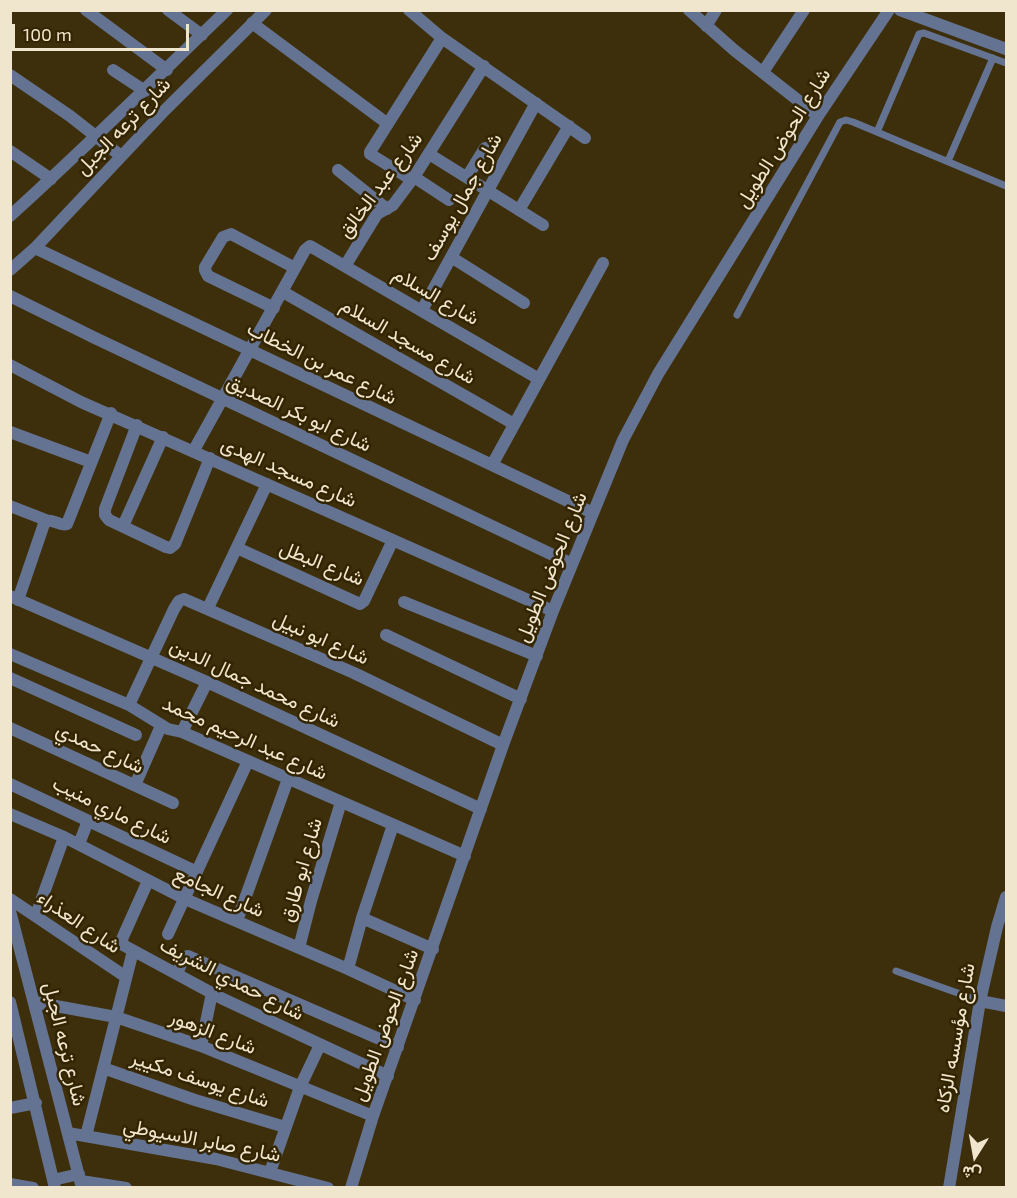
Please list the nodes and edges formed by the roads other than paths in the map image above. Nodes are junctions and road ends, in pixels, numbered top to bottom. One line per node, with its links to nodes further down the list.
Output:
1 (86, 10): 20 (street)
2 (168, 10): 13 (street)
3 (227, 10): 13 (street, شارع ترعه الجبل)
4 (266, 10): 11 (street, شارع ترعه الجبل)
5 (409, 10): 14 (street)
6 (689, 10): 12 (street)
7 (716, 10): 12 (street)
8 (804, 10): 21 (street)
9 (889, 10): 25 (street, شارع الحوض الطويل)
10 (900, 10): 15 (street)
11 (252, 23): 26 (street); 34 (street, شارع ترعه الجبل)
12 (706, 26): 21 (street)
13 (202, 35): 20 (street, شارع ترعه الجبل)
14 (442, 38): 18 (street); 26 (street)
15 (1006, 49)
16 (993, 58): 17 (lane); 28 (lane); 35 (lane)
17 (1006, 63)
18 (484, 66): 24 (street); 33 (street, شارع عبد الخالق)
19 (113, 70): 23 (street)
20 (167, 70): 23 (street, شارع ترعه الجبل)
21 (763, 72): 25 (street)
22 (10, 75): 29 (street)
23 (145, 91): 29 (street, شارع ترعه الجبل)
24 (536, 103): 27 (street); 41 (street, شارع جمال يوسف)
25 (818, 116): 74 (street, شارع الحوض الطويل)
26 (388, 124): 39 (street)
27 (569, 126): 30 (street); 44 (street)
28 (877, 132): 35 (lane); 58 (lane)
29 (96, 135): 34 (street); 38 (street, شارع ترعه الجبل)
30 (585, 138)
31 (485, 148): 37 (street)
32 (10, 151): 38 (street)
33 (429, 154): 37 (street); 39 (street, شارع عبد الخالق)
34 (121, 156): 47 (street, شارع ترعه الجبل)
35 (948, 161): 40 (lane)
36 (338, 170): 43 (street)
37 (467, 177): 41 (street)
38 (51, 179): 45 (street, شارع ترعه الجبل)
39 (413, 179): 42 (street); 43 (street, شارع عبد الخالق)
40 (1006, 186)
41 (487, 190): 44 (street); 48 (street, شارع جمال يوسف)
42 (449, 200)
43 (387, 209): 50 (street, شارع عبد الخالق)
44 (519, 210): 46 (street)
45 (12, 212)
46 (543, 225)
47 (34, 248): 52 (street, شارع ترعه الجبل); 59 (street, شارع عمر بن الخطاب)
48 (451, 256): 55 (street); 57 (street, شارع جمال يوسف)
49 (603, 263): 61 (street)
50 (345, 266): 51 (street, شارع السلام); 57 (street, شارع السلام)
51 (295, 268): 53 (street); 56 (street)
52 (10, 270)
53 (283, 292): 56 (street); 64 (street, شارع مسجد السلام)
54 (10, 296): 62 (street, شارع ابو بكر الصديق)
55 (524, 303)
56 (274, 308): 59 (street)
57 (422, 310): 61 (street, شارع السلام)
58 (737, 315)
59 (250, 349): 62 (street); 71 (street, شارع عمر بن الخطاب)
60 (10, 365): 63 (street, شارع مسجد الهدى)
61 (539, 380): 64 (street)
62 (222, 398): 68 (street); 79 (street, شارع ابو بكر الصديق)
63 (111, 413): 65 (street, شارع مسجد الهدى); 70 (street)
64 (514, 424): 71 (street)
65 (137, 425): 67 (street, شارع مسجد الهدى); 76 (street)
66 (10, 432): 70 (street)
67 (163, 437): 68 (street, شارع مسجد الهدى); 76 (street)
68 (194, 450): 69 (street, شارع مسجد الهدى)
69 (210, 458): 72 (street, شارع مسجد الهدى); 76 (street)
70 (91, 462): 75 (street)
71 (492, 465): 74 (street, شارع عمر بن الخطاب)
72 (267, 484): 77 (street, شارع مسجد الهدى); 78 (street)
73 (10, 506): 75 (street)
74 (592, 513): 79 (street, شارع الحوض الطويل)
75 (46, 520): 80 (street)
76 (123, 526)
77 (393, 540): 78 (street, شارع البطل); 83 (street, شارع مسجد الهدى)
78 (237, 548): 82 (street)
79 (572, 564): 83 (street, شارع الحوض الطويل)
80 (14, 598): 87 (street, شارع محمد جمال الدين)
81 (404, 602): 86 (street)
82 (208, 609): 87 (street, شارع ابو نبيل); 96 (street, شارع ابو نبيل)
83 (553, 611): 86 (street, شارع الحوض الطويل)
84 (386, 635): 90 (street)
85 (10, 654): 91 (street, شارع عبد الرحيم محمد)
86 (537, 656): 90 (street, شارع الحوض الطويل)
87 (152, 658): 89 (street, شارع محمد جمال الدين); 91 (street)
88 (10, 678): 95 (street)
89 (207, 682): 94 (street); 103 (street, شارع محمد جمال الدين)
90 (521, 699): 96 (street, شارع الحوض الطويل)
91 (129, 705): 92 (street, شارع عبد الرحيم محمد)
92 (161, 726): 94 (street, شارع عبد الرحيم محمد); 100 (street)
93 (10, 728): 100 (street, شارع حمدي)
94 (182, 732): 97 (street, شارع عبد الرحيم محمد)
95 (136, 735)
96 (503, 745): 103 (street, شارع الحوض الطويل)
97 (248, 762): 98 (street, شارع عبد الرحيم محمد); 110 (street)
98 (288, 779): 101 (street, شارع عبد الرحيم محمد); 118 (street)
99 (10, 784): 105 (street, شارع ماري منيب)
100 (135, 786): 102 (street, شارع حمدي)
101 (342, 802): 106 (street, شارع عبد الرحيم محمد); 120 (street, شارع ابو طارق)
102 (173, 803)
103 (481, 809): 109 (street, شارع الحوض الطويل)
104 (10, 814): 107 (street, شارع الجامع)
105 (88, 821): 108 (street); 110 (street, شارع ماري منيب)
106 (393, 825): 109 (street, شارع عبد الرحيم محمد); 117 (street)
107 (64, 837): 108 (street, شارع الجامع); 116 (street)
108 (79, 844): 111 (street, شارع الجامع)
109 (465, 856): 121 (street, شارع الحوض الطويل)
110 (197, 872): 114 (street)
111 (148, 881): 114 (street, شارع الجامع); 122 (street, شارع حمدي الشريف)
112 (1006, 897): 129 (street, شارع مؤسسه الزكاه)
113 (10, 899): 116 (street, شارع العذراء)
114 (185, 899): 118 (street, شارع الجامع); 119 (street)
115 (10, 911): 131 (street, شارع ترعه الجبل)
116 (36, 915): 126 (street, شارع العذراء)
117 (362, 918): 121 (street); 123 (street)
118 (237, 921): 120 (street, شارع الجامع)
119 (168, 934)
120 (299, 948): 123 (street, شارع الجامع)
121 (433, 949): 128 (street, شارع الحوض الطويل)
122 (133, 951): 125 (street, شارع حمدي الشريف); 126 (street)
123 (348, 969): 128 (street, شارع الجامع)
124 (896, 971): 129 (lane)
125 (177, 974): 127 (street, شارع حمدي الشريف); 137 (street)
126 (126, 977): 133 (street)
127 (212, 993): 135 (street, شارع حمدي الشريف); 136 (street)
128 (415, 1000): 137 (street, شارع الحوض الطويل)
129 (980, 1001): 132 (street); 155 (street, شارع مؤسسه الزكاه)
130 (10, 1002): 134 (street)
131 (34, 1002): 133 (street, شارع الزهور); 145 (street, شارع ترعه الجبل)
132 (1002, 1005)
133 (116, 1017): 136 (street, شارع الزهور); 138 (street)
134 (15, 1036): 141 (street)
135 (320, 1044): 139 (street, شارع حمدي الشريف); 140 (street)
136 (201, 1046): 140 (street, شارع الزهور)
137 (398, 1047): 139 (street, شارع الحوض الطويل)
138 (103, 1068): 144 (street, شارع يوسف مكيير); 146 (street)
139 (388, 1076): 143 (street, شارع الحوض الطويل)
140 (300, 1087): 143 (street, شارع الزهور); 144 (street)
141 (36, 1103): 142 (street); 149 (street)
142 (10, 1108)
143 (373, 1116): 154 (street, شارع الحوض الطويل)
144 (285, 1127): 147 (street)
145 (68, 1133): 146 (street, شارع صابر الاسيوطي); 148 (street, شارع ترعه الجبل)
146 (86, 1136): 147 (street, شارع صابر الاسيوطي)
147 (270, 1172): 153 (street, شارع صابر الاسيوطي)
148 (79, 1179): 149 (street); 152 (street)
149 (56, 1182)
150 (10, 1184): 151 (street)
151 (33, 1188)
152 (126, 1188)
153 (328, 1188)
154 (351, 1188)
155 (949, 1188)

